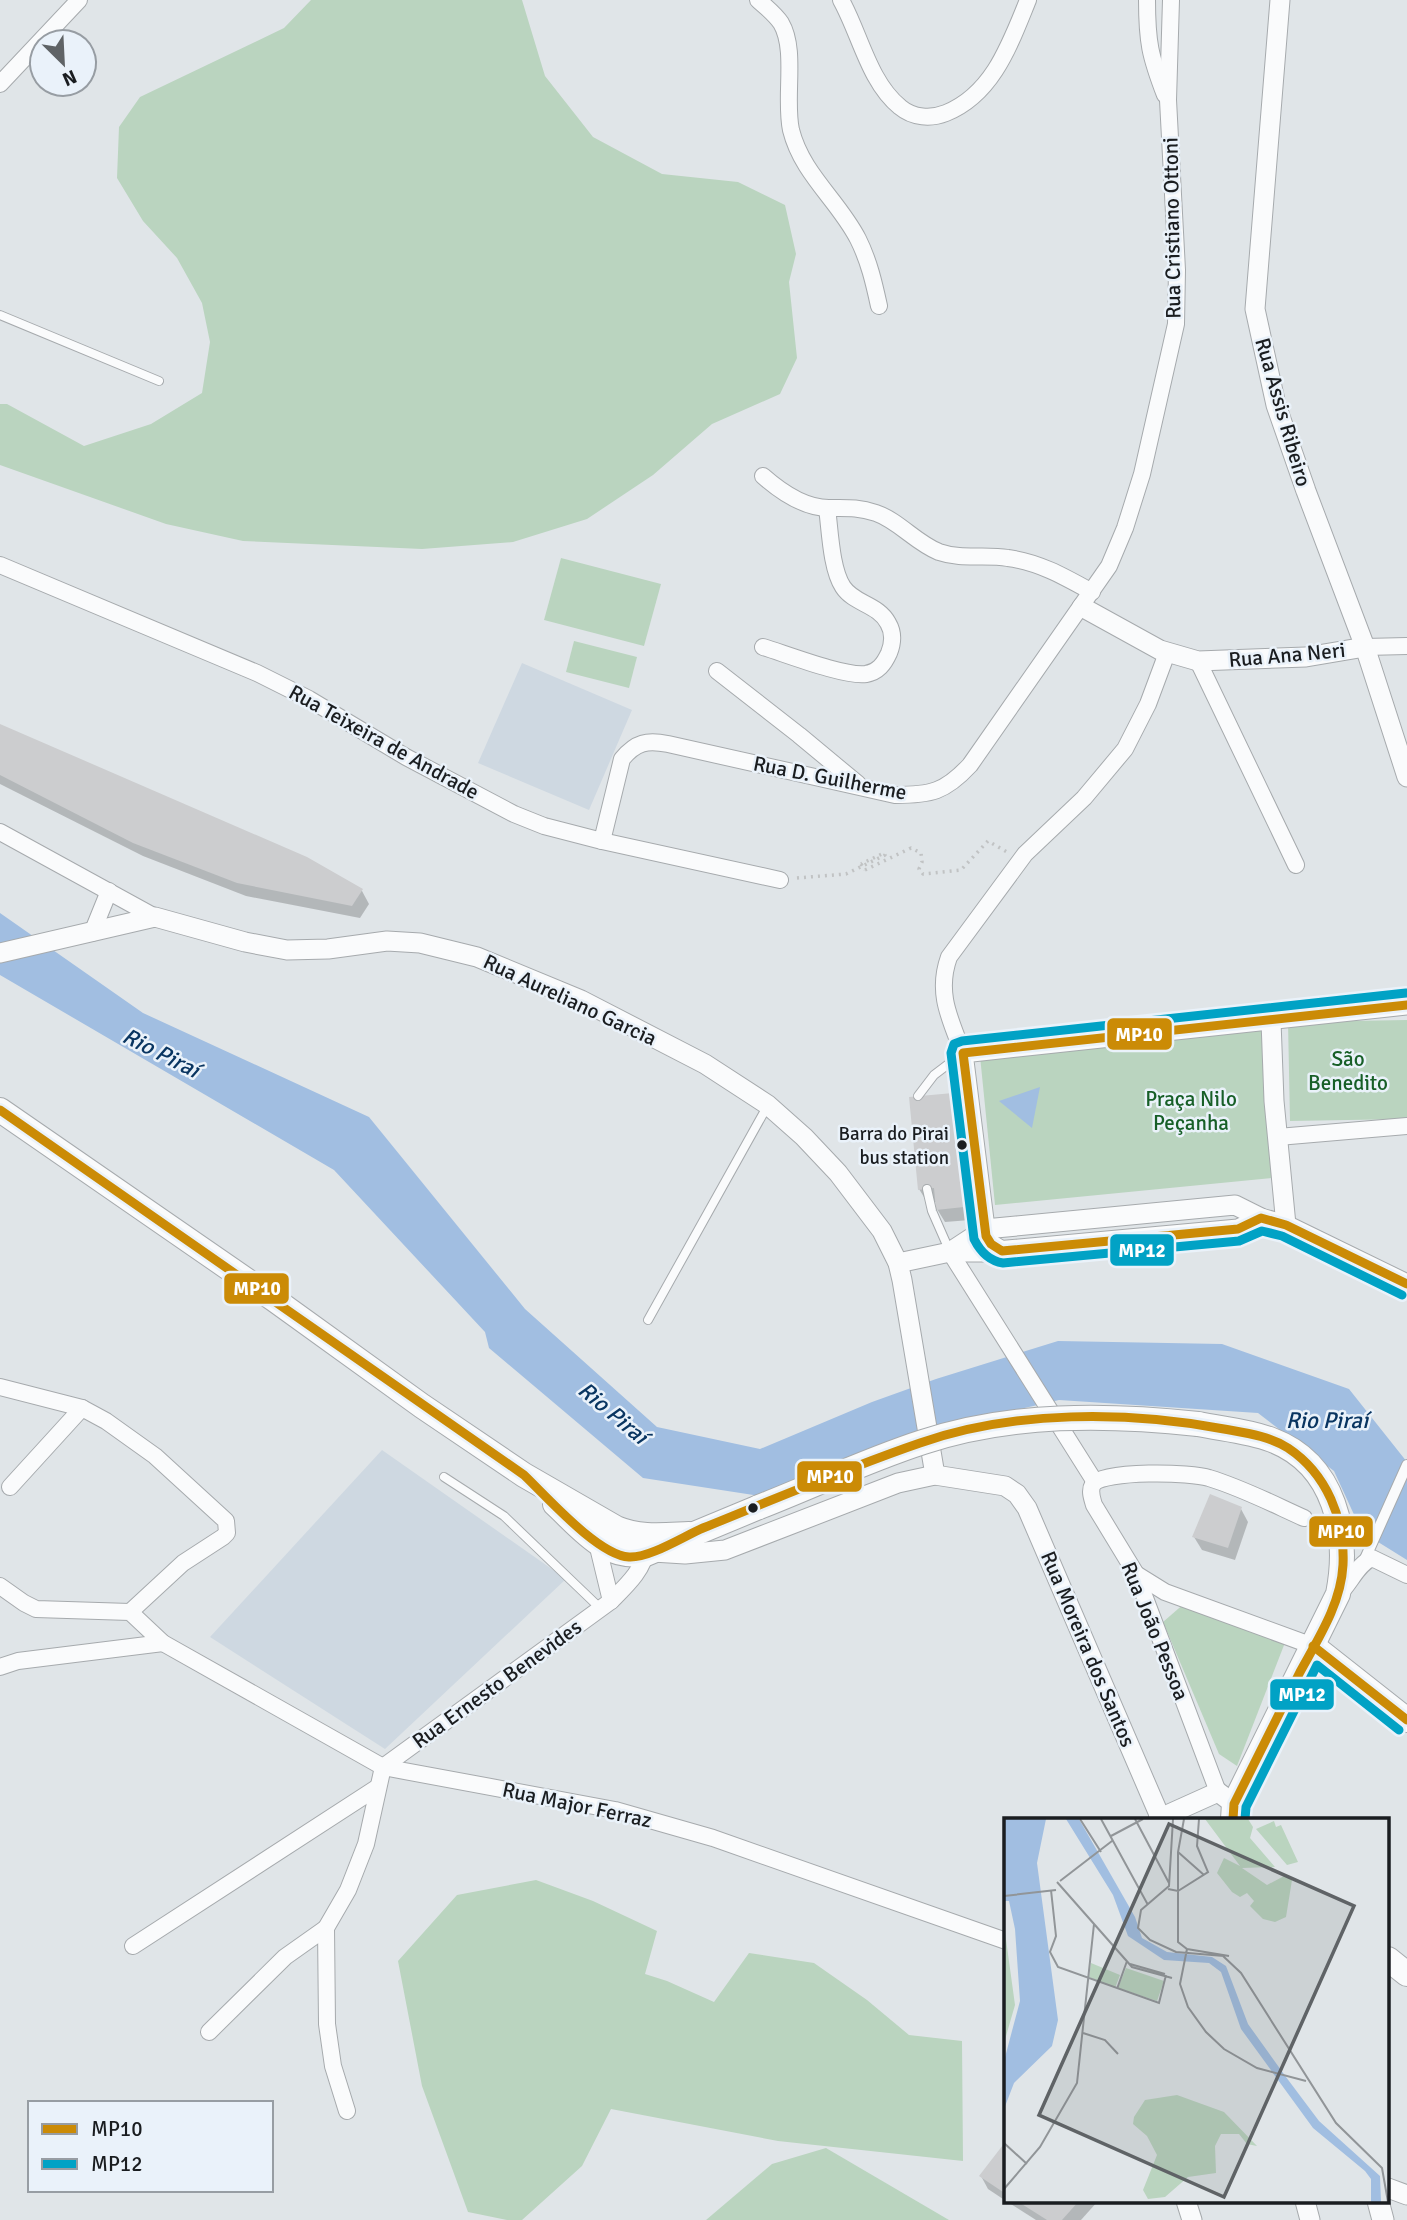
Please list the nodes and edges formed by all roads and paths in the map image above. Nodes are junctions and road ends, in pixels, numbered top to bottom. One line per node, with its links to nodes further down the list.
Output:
1 (79, 0): 8 (street)
2 (758, 0): 10 (street)
3 (842, 0): 4 (street)
4 (1028, 0)
5 (1147, 0): 9 (street)
6 (1171, 0): 9 (street, Rua Cristiano Ottoni)
7 (1280, 0): 19 (street, Rua Assis Ribeiro)
8 (0, 84)
9 (1168, 100): 16 (street, Rua Cristiano Ottoni)
10 (879, 306)
11 (0, 315): 12 (lane)
12 (159, 381)
13 (763, 476): 14 (street)
14 (827, 509): 16 (street); 18 (street)
15 (0, 565): 26 (street, Rua Teixeira de Andrade)
16 (1088, 604): 20 (street, Rua Ana Neri); 24 (street, Rua D. Guilherme)
17 (1407, 646): 19 (street, Rua Ana Neri)
18 (763, 647)
19 (1365, 647): 21 (street, Rua Ana Neri); 23 (street, Rua Assis Ribeiro)
20 (1164, 651): 21 (street, Rua Ana Neri); 36 (street)
21 (1198, 661): 28 (street)
22 (717, 671): 24 (street)
23 (1407, 777)
24 (860, 786): 26 (street, Rua D. Guilherme)
25 (0, 832): 30 (street)
26 (601, 841): 29 (street, Rua Teixeira de Andrade)
27 (1000, 848): 29 (path)
28 (1296, 864)
29 (780, 880)
30 (109, 891): 31 (street); 32 (street)
31 (155, 917): 32 (street); 38 (street, Rua Aureliano Garcia)
32 (90, 933): 33 (street)
33 (0, 953)
34 (1407, 1005): 35 (street)
35 (1271, 1021): 36 (street); 41 (street)
36 (963, 1053): 37 (lane); 45 (street)
37 (918, 1096)
38 (768, 1105): 48 (street, Rua Aureliano Garcia); 50 (lane)
39 (0, 1110): 59 (main road)
40 (1407, 1126): 41 (street)
41 (1278, 1137): 44 (street)
42 (927, 1189): 47 (lane)
43 (1261, 1218): 44 (street); 45 (street); 46 (street)
44 (1286, 1225): 49 (street)
45 (985, 1229): 46 (street); 47 (street)
46 (1002, 1251): 47 (street)
47 (950, 1252): 48 (street); 56 (street)
48 (898, 1263): 54 (street, Rua Aureliano Garcia)
49 (1407, 1284)
50 (648, 1320)
51 (0, 1387): 52 (street)
52 (82, 1408): 57 (street); 67 (street)
53 (1407, 1465): 61 (street)
54 (935, 1475): 60 (street); 76 (street, Rua Moreira dos Santos)
55 (444, 1477): 66 (lane)
56 (1095, 1482): 58 (street); 62 (street, Rua João Pessoa)
57 (10, 1487)
58 (1304, 1517)
59 (601, 1533): 60 (main road); 66 (street)
60 (647, 1547): 61 (main road, bridge); 66 (street, Rua Ernesto Benevides)
61 (1359, 1558): 63 (street); 70 (main road)
62 (1136, 1574): 65 (street); 68 (street, Rua João Pessoa)
63 (1407, 1575)
64 (0, 1586): 67 (street)
65 (1166, 1592): 68 (street); 70 (street)
66 (606, 1605): 73 (street, Rua Ernesto Benevides)
67 (130, 1612): 69 (street, Rua Major Ferraz)
68 (1151, 1612): 75 (street, Rua João Pessoa)
69 (163, 1643): 71 (street); 73 (street, Rua Major Ferraz)
70 (1313, 1646): 72 (main road); 75 (main road)
71 (0, 1667)
72 (1407, 1720)
73 (383, 1767): 74 (street); 79 (street, Rua Major Ferraz)
74 (379, 1787): 78 (street); 80 (street)
75 (1228, 1805): 77 (street)
76 (1159, 1818)
77 (1164, 1818)
78 (326, 1928): 83 (street); 84 (street)
79 (1004, 1940)
80 (133, 1946)
81 (1390, 1961): 82 (main road)
82 (1407, 1974)
83 (209, 2032)
84 (347, 2110)
85 (1390, 2189): 86 (street)
86 (1407, 2195)
87 (1186, 2202): 90 (street)
88 (1305, 2202): 91 (street)
89 (1378, 2202): 92 (main road)
90 (1192, 2220)
91 (1310, 2220)
92 (1383, 2220)

